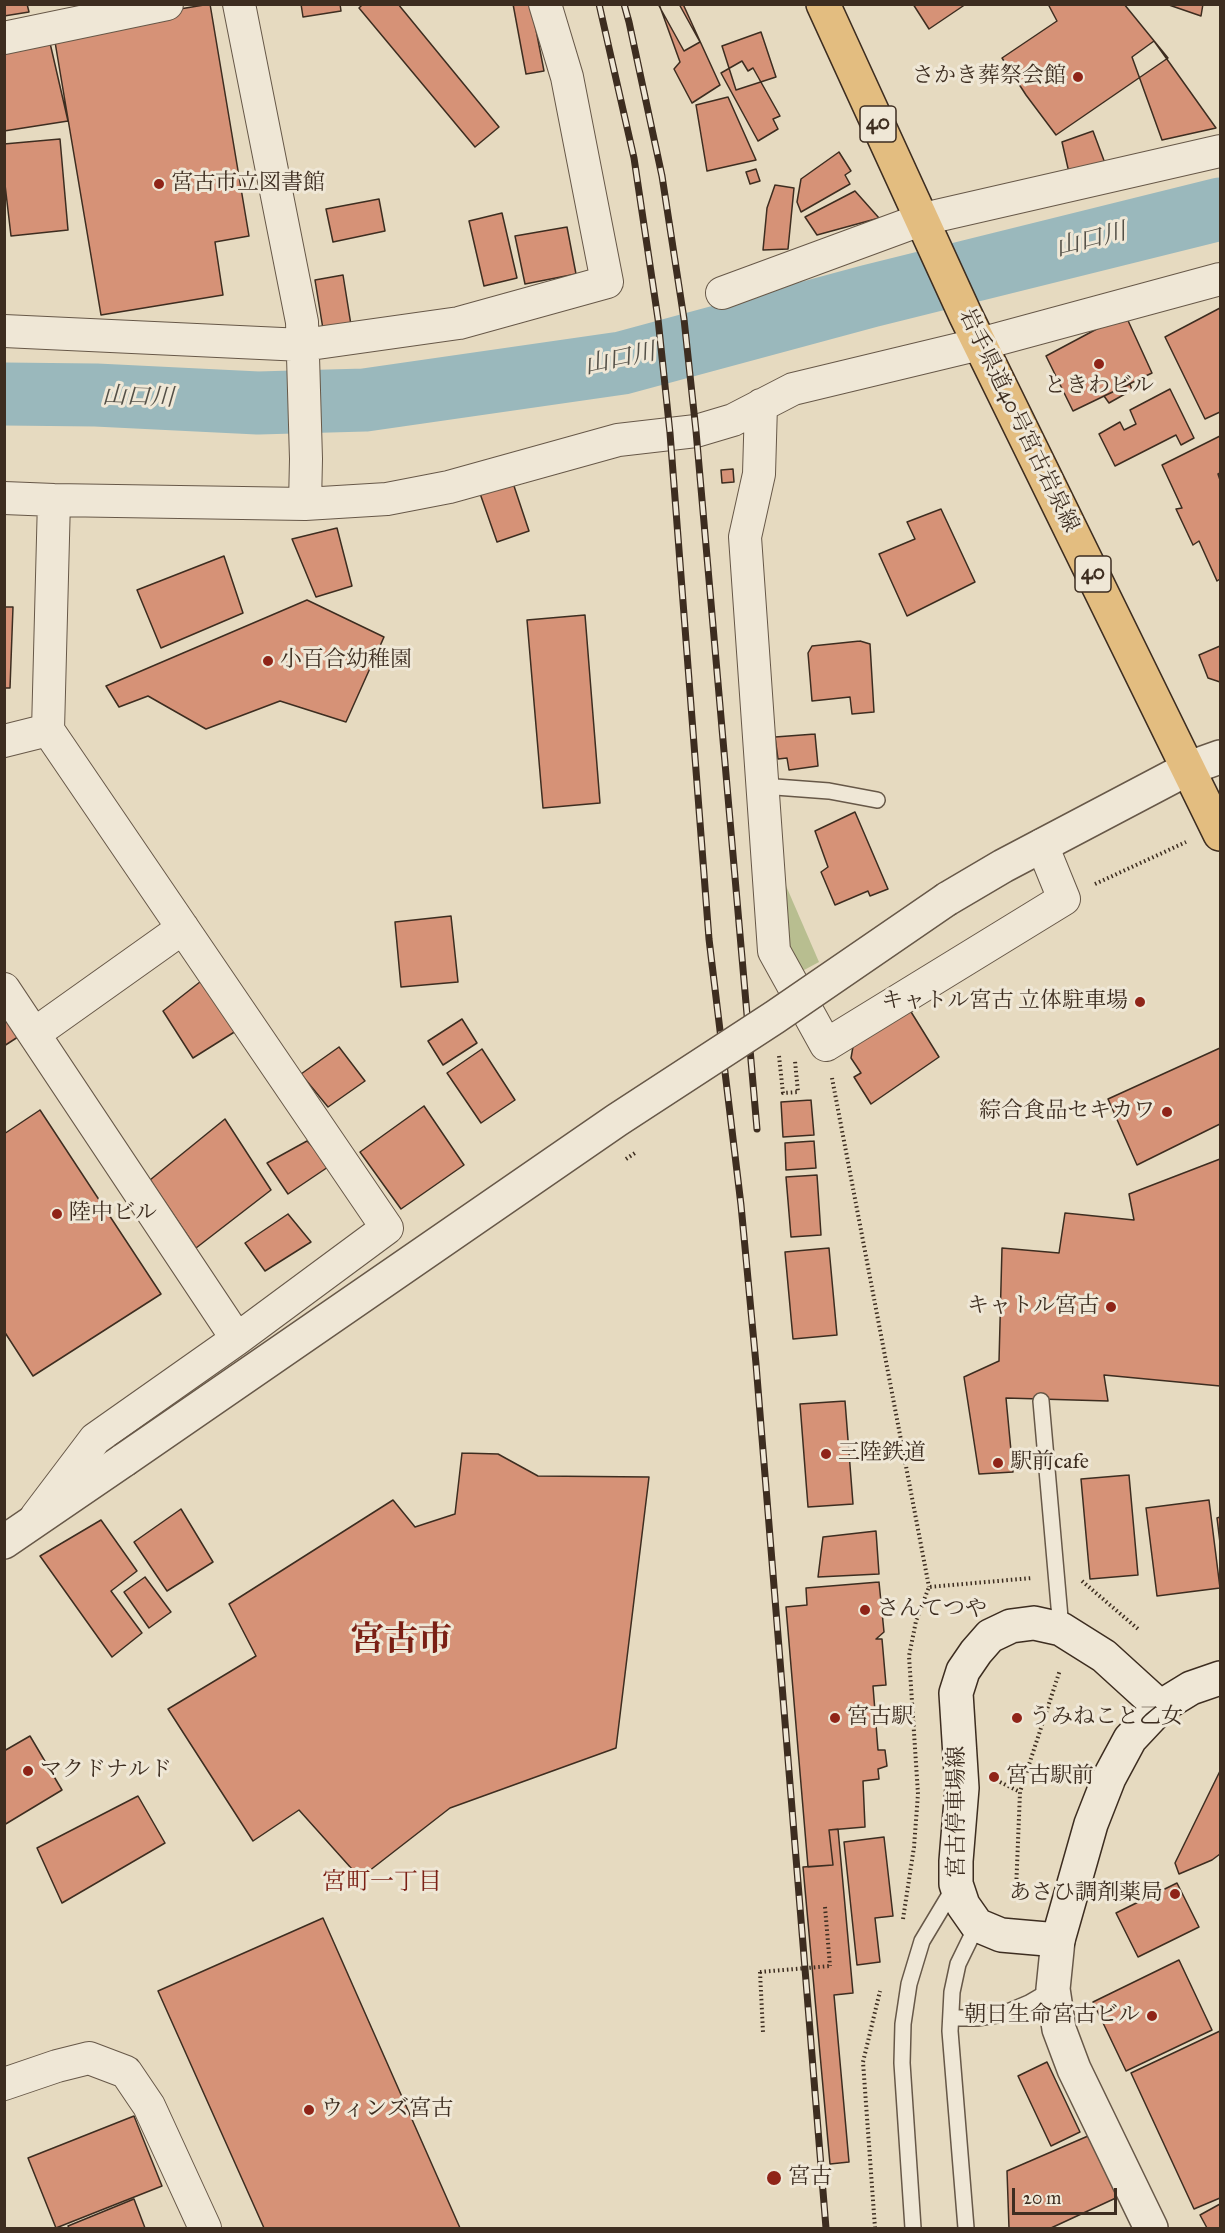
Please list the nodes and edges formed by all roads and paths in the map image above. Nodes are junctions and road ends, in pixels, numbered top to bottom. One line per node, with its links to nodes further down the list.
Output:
1 (167, 4): 5 (street)
2 (239, 4): 13 (street)
3 (545, 4): 13 (street)
4 (823, 4): 8 (main road, 岩手県道40号宮古岩泉線 / 40)
5 (90, 12): 6 (street)
6 (4, 38)
7 (1221, 151): 8 (street)
8 (928, 231): 10 (street); 12 (main road, 岩手県道40号宮古岩泉線 / 40)
9 (1221, 279): 12 (street)
10 (722, 293)
11 (4, 331): 13 (street)
12 (980, 344): 14 (street); 21 (main road, 岩手県道40号宮古岩泉線 / 40)
13 (303, 345): 17 (street)
14 (761, 405): 17 (street); 22 (street)
15 (4, 498): 16 (street)
16 (54, 500): 17 (street); 18 (street)
17 (305, 504)
18 (48, 730): 19 (street); 28 (street)
19 (4, 741)
20 (1221, 757): 21 (street)
21 (1189, 768): 24 (main road, 岩手県道40号宮古岩泉線 / 40); 26 (street)
22 (762, 786): 23 (lane); 32 (street)
23 (877, 800)
24 (1221, 834)
25 (1188, 842): 27 (path)
26 (1042, 845): 27 (street); 30 (street, bridge)
27 (1064, 899): 32 (street)
28 (183, 928): 31 (street); 33 (street)
29 (4, 989): 31 (street)
30 (775, 1017): 32 (path); 35 (street, bridge)
31 (34, 1034): 33 (street)
32 (826, 1045): 36 (path)
33 (237, 1339): 35 (street)
34 (1041, 1401): 38 (lane)
35 (16, 1535)
36 (929, 1587)
37 (1111, 1606): 38 (path)
38 (1072, 1635): 40 (street, 宮古停車場線); 41 (street, 宮古停車場線); 42 (path)
39 (1221, 1678): 40 (street)
40 (1160, 1707): 42 (street)
41 (956, 1884): 44 (street, 宮古停車場線); 51 (lane)
42 (1069, 1904): 45 (street)
43 (825, 1907): 48 (path, bridge)
44 (977, 1925): 45 (street); 47 (lane)
45 (1058, 1940): 46 (street)
46 (1053, 1989): 47 (lane); 53 (street)
47 (951, 2018): 52 (lane)
48 (763, 2032)
49 (4, 2084): 50 (street)
50 (205, 2229)
51 (913, 2229)
52 (966, 2229)
53 (1151, 2229)

